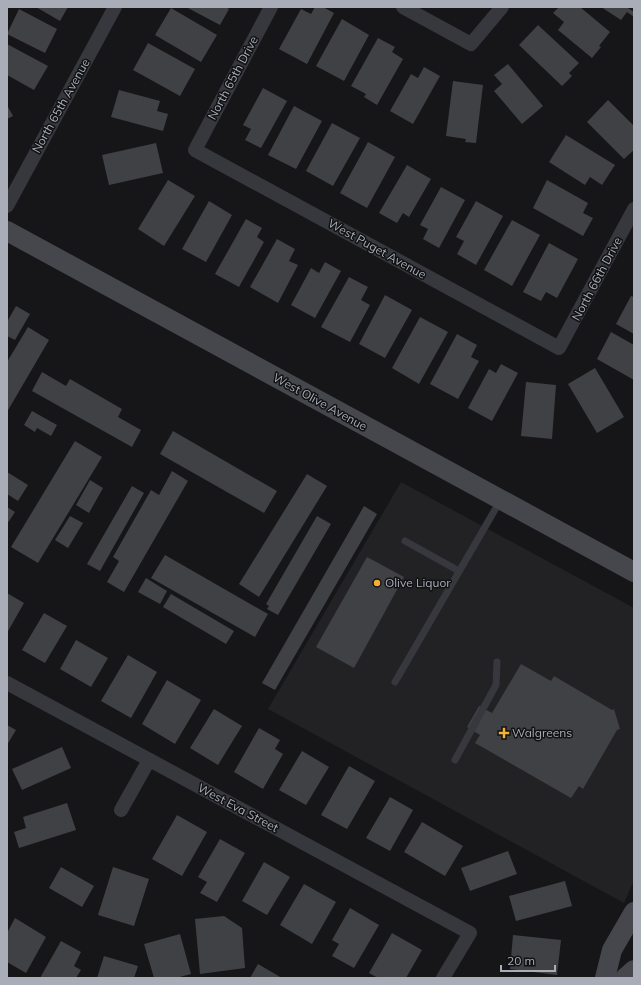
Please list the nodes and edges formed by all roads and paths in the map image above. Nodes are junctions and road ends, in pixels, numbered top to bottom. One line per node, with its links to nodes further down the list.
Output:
1 (115, 7): 6 (street, North 65th Avenue)
2 (271, 7): 5 (street, North 65th Drive)
3 (403, 7): 4 (street)
4 (502, 7)
5 (195, 150): 9 (street, West Puget Avenue)
6 (7, 206)
7 (634, 209): 9 (street, North 66th Drive)
8 (7, 231): 10 (main road, West Olive Avenue)
9 (559, 348)
10 (501, 500): 12 (lane); 13 (main road, West Olive Avenue)
11 (405, 541): 12 (lane)
12 (459, 571): 15 (lane)
13 (634, 572)
14 (497, 662): 18 (lane)
15 (395, 682)
16 (7, 683): 17 (street, West Eva Street)
17 (149, 760): 19 (street); 22 (street, West Eva Street)
18 (455, 760)
19 (121, 810)
20 (634, 912): 23 (main road)
21 (634, 970): 24 (main road)
22 (442, 978)
23 (605, 978)
24 (626, 978)

